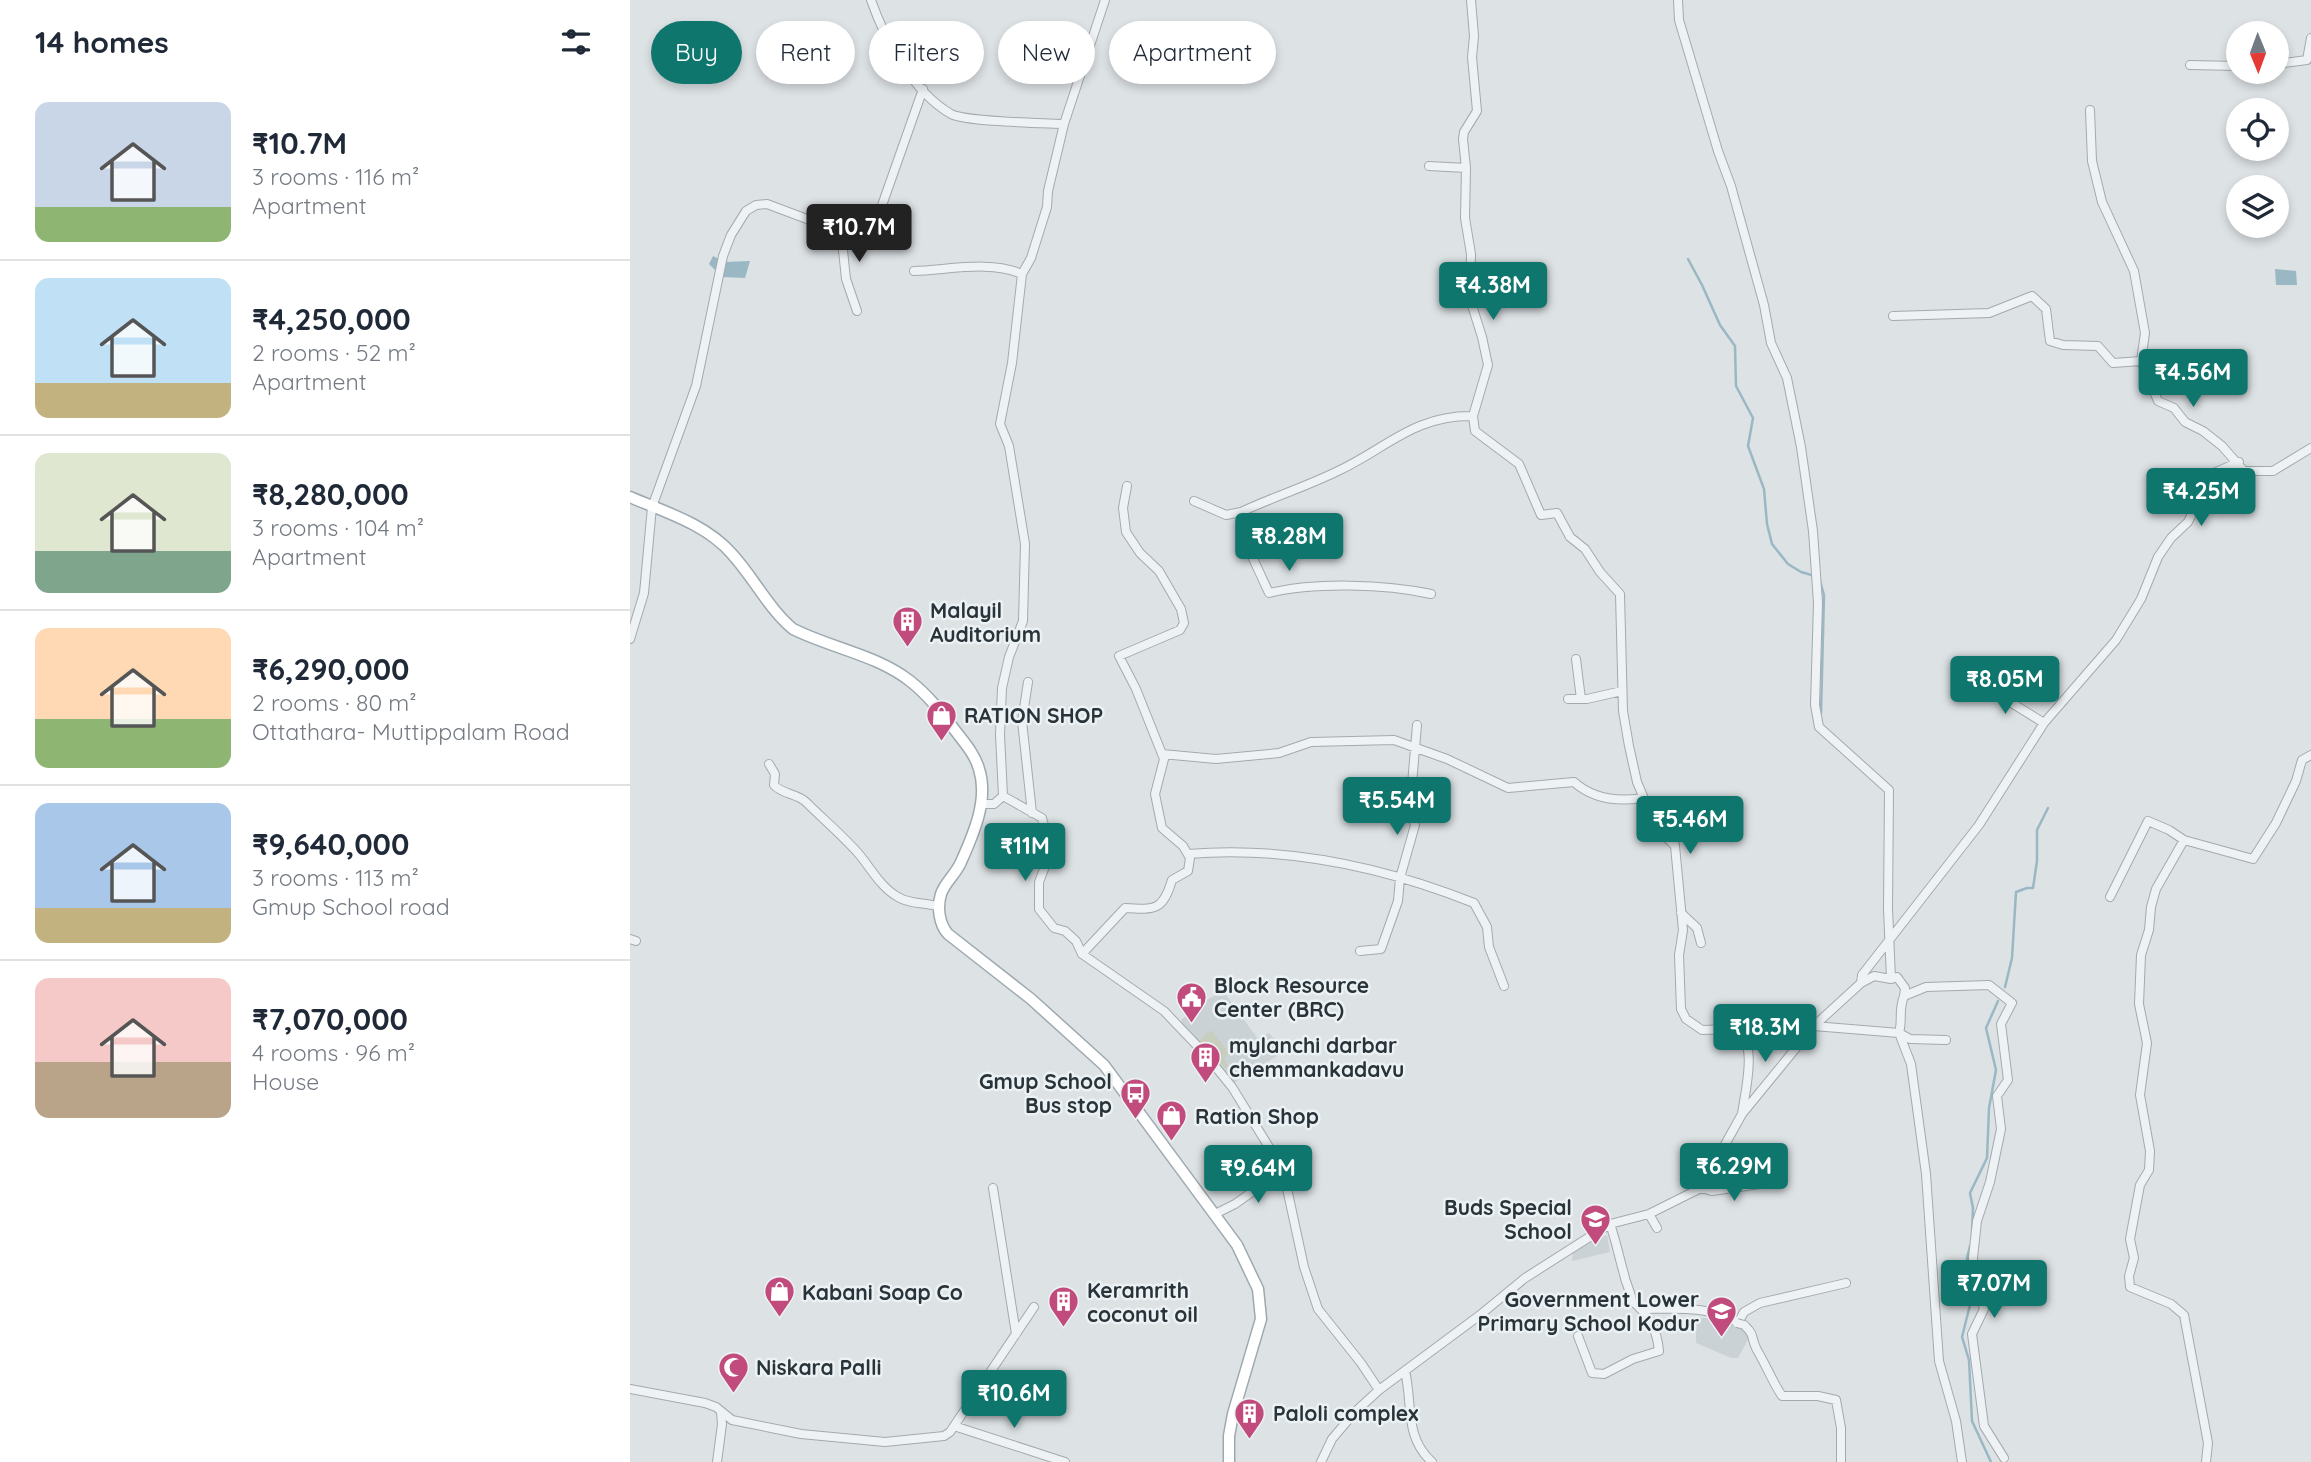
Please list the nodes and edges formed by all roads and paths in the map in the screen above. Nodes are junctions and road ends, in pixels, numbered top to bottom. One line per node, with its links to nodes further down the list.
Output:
1 (872, 0): 9 (street)
2 (1105, 0): 11 (street)
3 (1471, 0): 13 (street)
4 (1678, 0): 54 (street)
5 (2311, 38): 6 (street)
6 (2289, 62)
7 (2190, 65): 8 (street)
8 (2226, 65)
9 (923, 89): 11 (street); 14 (street)
10 (2090, 110): 19 (street)
11 (1065, 124): 16 (street)
12 (1429, 166): 13 (street)
13 (1466, 168): 20 (street)
14 (840, 222): 17 (street); 26 (street)
15 (914, 271): 16 (street)
16 (1022, 274): 42 (street)
17 (856, 311)
18 (1893, 316): 19 (street)
19 (2141, 361): 22 (street)
20 (1472, 416): 27 (street); 33 (street)
21 (2311, 448): 22 (street)
22 (2239, 462): 36 (street)
23 (1127, 486): 39 (street)
24 (630, 497): 26 (main road)
25 (1194, 501): 27 (street)
26 (652, 507): 29 (street); 44 (main road)
27 (1241, 512): 28 (street)
28 (1431, 594)
29 (630, 639)
30 (1576, 659): 35 (street)
31 (1028, 682): 45 (street)
32 (1981, 684): 36 (street)
33 (1622, 691): 35 (street); 43 (street)
34 (1568, 699): 35 (street)
35 (1581, 699)
36 (2044, 723): 54 (street)
37 (1417, 725): 38 (street)
38 (1415, 748): 39 (street); 43 (street); 50 (street)
39 (1162, 754): 49 (street)
40 (2311, 755): 47 (street)
41 (769, 764): 52 (street)
42 (1003, 796): 44 (street); 45 (street)
43 (1643, 799): 48 (street)
44 (981, 804): 52 (main road)
45 (1032, 813): 57 (street)
46 (1737, 817): 48 (street)
47 (2184, 840): 51 (street); 95 (street)
48 (1675, 846): 53 (street)
49 (1188, 854): 50 (street); 57 (street)
50 (1400, 878): 56 (street); 60 (street)
51 (2110, 897)
52 (940, 907): 72 (main road)
53 (1681, 913): 55 (street); 65 (street)
54 (1888, 941): 58 (street); 59 (street)
55 (1701, 943)
56 (1360, 951)
57 (1082, 954): 66 (street)
58 (1891, 979): 59 (street); 61 (street)
59 (1861, 983): 62 (street)
60 (1503, 986)
61 (1904, 996): 63 (street); 87 (street)
62 (1814, 1026): 63 (street); 65 (street)
63 (1899, 1033): 64 (street); 94 (street)
64 (1946, 1040)
65 (1742, 1114): 70 (street)
66 (1283, 1170): 72 (street); 84 (street)
67 (1736, 1171): 71 (street)
68 (1766, 1183): 71 (street)
69 (993, 1188): 80 (street)
70 (1701, 1188): 71 (street); 73 (street)
71 (1712, 1191)
72 (1215, 1214): 90 (main road)
73 (1649, 1214): 74 (street); 75 (street)
74 (1610, 1224): 78 (street); 82 (street)
75 (1657, 1228)
76 (1846, 1283): 79 (street)
77 (1034, 1307): 80 (street)
78 (1642, 1309): 79 (street); 81 (street)
79 (1739, 1323): 93 (street)
80 (1016, 1334): 86 (street)
81 (1578, 1336)
82 (1405, 1371): 84 (street); 92 (street)
83 (630, 1389): 85 (street)
84 (1379, 1390): 91 (street)
85 (721, 1413): 86 (street); 88 (street)
86 (954, 1426): 89 (street)
87 (2004, 1458)
88 (717, 1462)
89 (1065, 1462)
90 (1229, 1462)
91 (1321, 1462)
92 (1432, 1462)
93 (1841, 1462)
94 (1962, 1462)
95 (2206, 1462)

